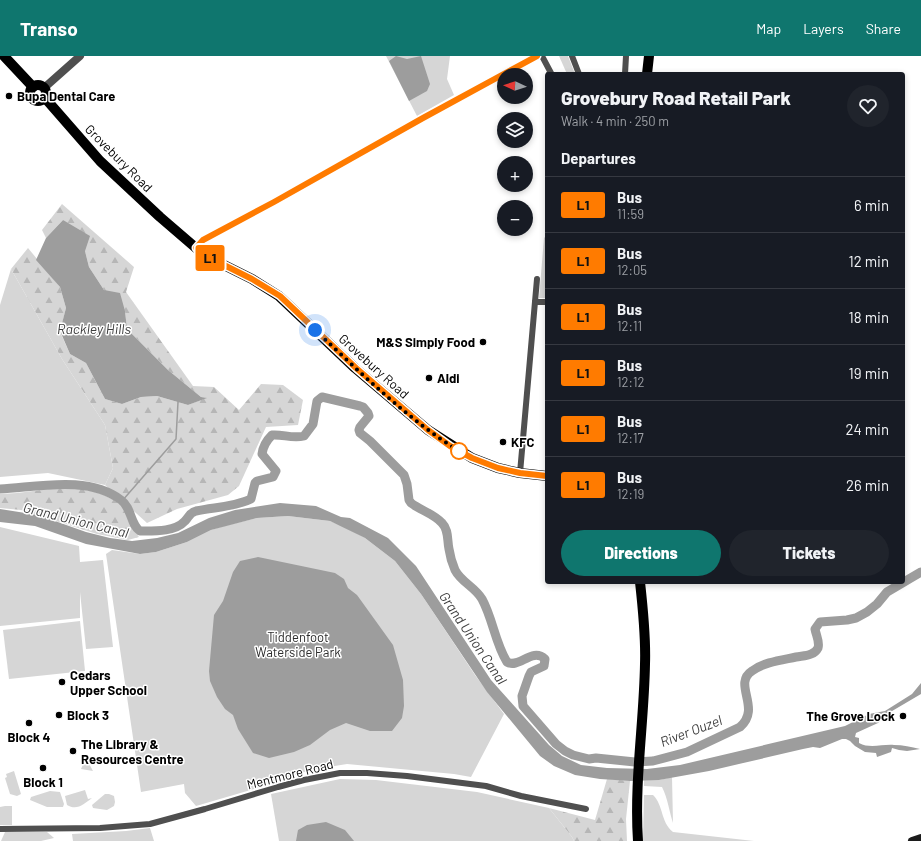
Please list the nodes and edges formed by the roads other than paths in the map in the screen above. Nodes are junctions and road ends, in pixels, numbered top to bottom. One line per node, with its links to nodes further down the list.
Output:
1 (4, 56): 14 (main road)
2 (80, 56): 15 (street)
3 (542, 56): 9 (street)
4 (572, 56): 11 (street)
5 (626, 56): 12 (street)
6 (649, 56): 13 (main road)
7 (535, 57): 17 (street)
8 (558, 69): 10 (street)
9 (547, 72)
10 (553, 72)
11 (578, 72)
12 (625, 72)
13 (646, 72)
14 (33, 87): 15 (main road); 16 (main road)
15 (44, 88): 16 (main road)
16 (45, 98): 17 (main road, Grovebury Road)
17 (196, 248): 21 (main road, Grovebury Road)
18 (537, 279): 19 (street)
19 (535, 302): 20 (street); 21 (street)
20 (545, 302)
21 (520, 473): 22 (main road, Grovebury Road)
22 (545, 476)
23 (640, 584): 27 (main road)
24 (586, 809): 25 (street, Mentmore Road)
25 (0, 829)
26 (921, 838): 28 (main road)
27 (638, 841)
28 (912, 841)

